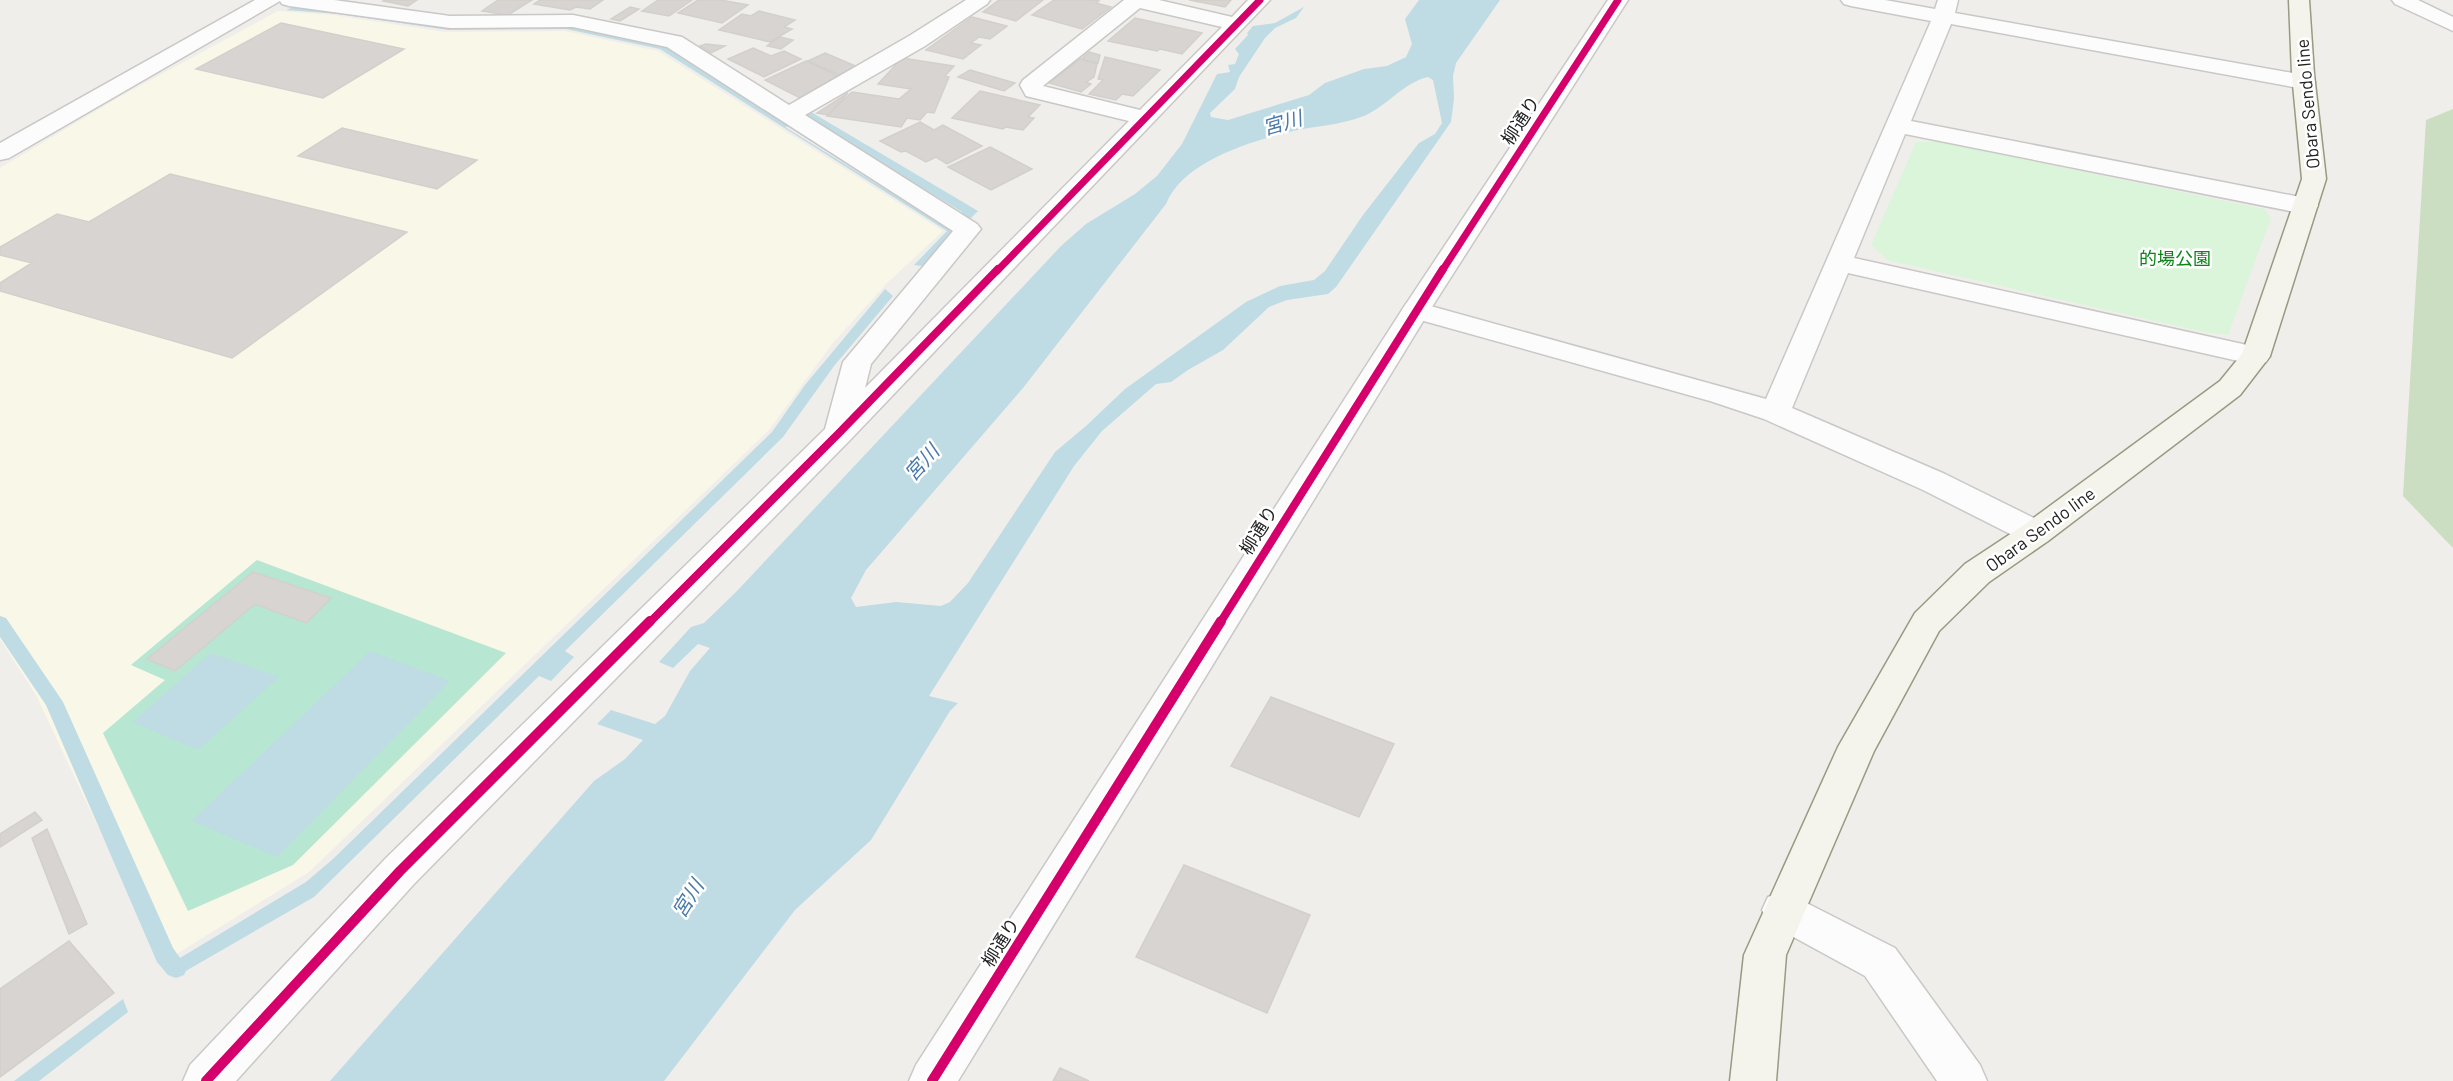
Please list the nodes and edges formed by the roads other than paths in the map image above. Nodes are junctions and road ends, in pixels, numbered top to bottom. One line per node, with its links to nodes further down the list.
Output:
1 (270, 0): 17 (street)
2 (289, 0): 14 (street)
3 (980, 0): 14 (street)
4 (1135, 0): 11 (street); 15 (street)
5 (1260, 0): 11 (street)
6 (1618, 0): 20 (street, 柳通り)
7 (1851, 0): 10 (street)
8 (2299, 0): 13 (main road, Obara Sendo line)
9 (2402, 0): 12 (street)
10 (1945, 9): 13 (street); 16 (street)
11 (1237, 24): 15 (street)
12 (2453, 26)
13 (2304, 82): 18 (main road, Obara Sendo line)
14 (790, 114): 23 (street)
15 (1146, 118): 23 (street)
16 (1897, 125): 18 (street); 19 (street)
17 (0, 153)
18 (2305, 206): 21 (main road, Obara Sendo line)
19 (1838, 263): 21 (street); 22 (street)
20 (1416, 310): 22 (street); 27 (street, 柳通り)
21 (2256, 356): 24 (main road, Obara Sendo line)
22 (1775, 412): 24 (street)
23 (840, 432): 26 (street)
24 (2036, 533): 25 (main road, Obara Sendo line)
25 (1782, 910): 28 (main road, Obara Sendo line); 29 (street)
26 (206, 1081)
27 (932, 1081)
28 (1753, 1081)
29 (1964, 1081)

